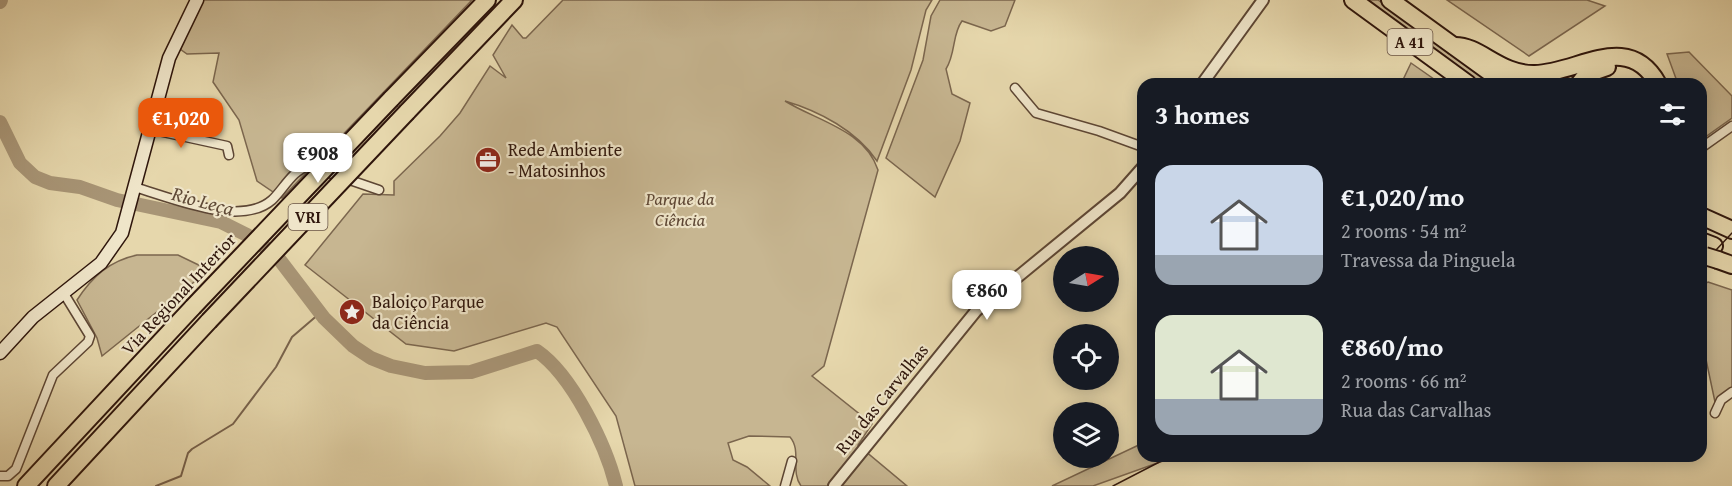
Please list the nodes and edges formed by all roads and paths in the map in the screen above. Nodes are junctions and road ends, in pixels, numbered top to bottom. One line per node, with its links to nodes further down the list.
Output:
1 (197, 0): 16 (main road)
2 (487, 0): 31 (highway, Via Regional Interior / VRI, bridge)
3 (514, 0): 32 (highway, VRI, bridge)
4 (1263, 0): 8 (street)
5 (1353, 0): 9 (highway, A 41)
6 (1390, 0): 7 (highway, A 41)
7 (1454, 46): 10 (highway, A 41); 13 (highway)
8 (1206, 78)
9 (1459, 78)
10 (1498, 78)
11 (1584, 78): 12 (highway)
12 (1641, 78)
13 (1654, 78)
14 (1015, 88): 18 (street)
15 (1732, 126): 17 (street)
16 (149, 129): 19 (street); 21 (main road)
17 (1707, 144)
18 (1137, 145)
19 (229, 155)
20 (1137, 174): 34 (street, Rua das Carvalhas)
21 (134, 189): 22 (street); 25 (main road)
22 (379, 190)
23 (1707, 219): 24 (highway)
24 (1731, 230)
25 (63, 292): 26 (main road); 30 (street)
26 (1, 353)
27 (1732, 392): 28 (street)
28 (1715, 412)
29 (792, 461): 33 (street)
30 (0, 476)
31 (26, 486)
32 (56, 486)
33 (785, 486)
34 (834, 486)

